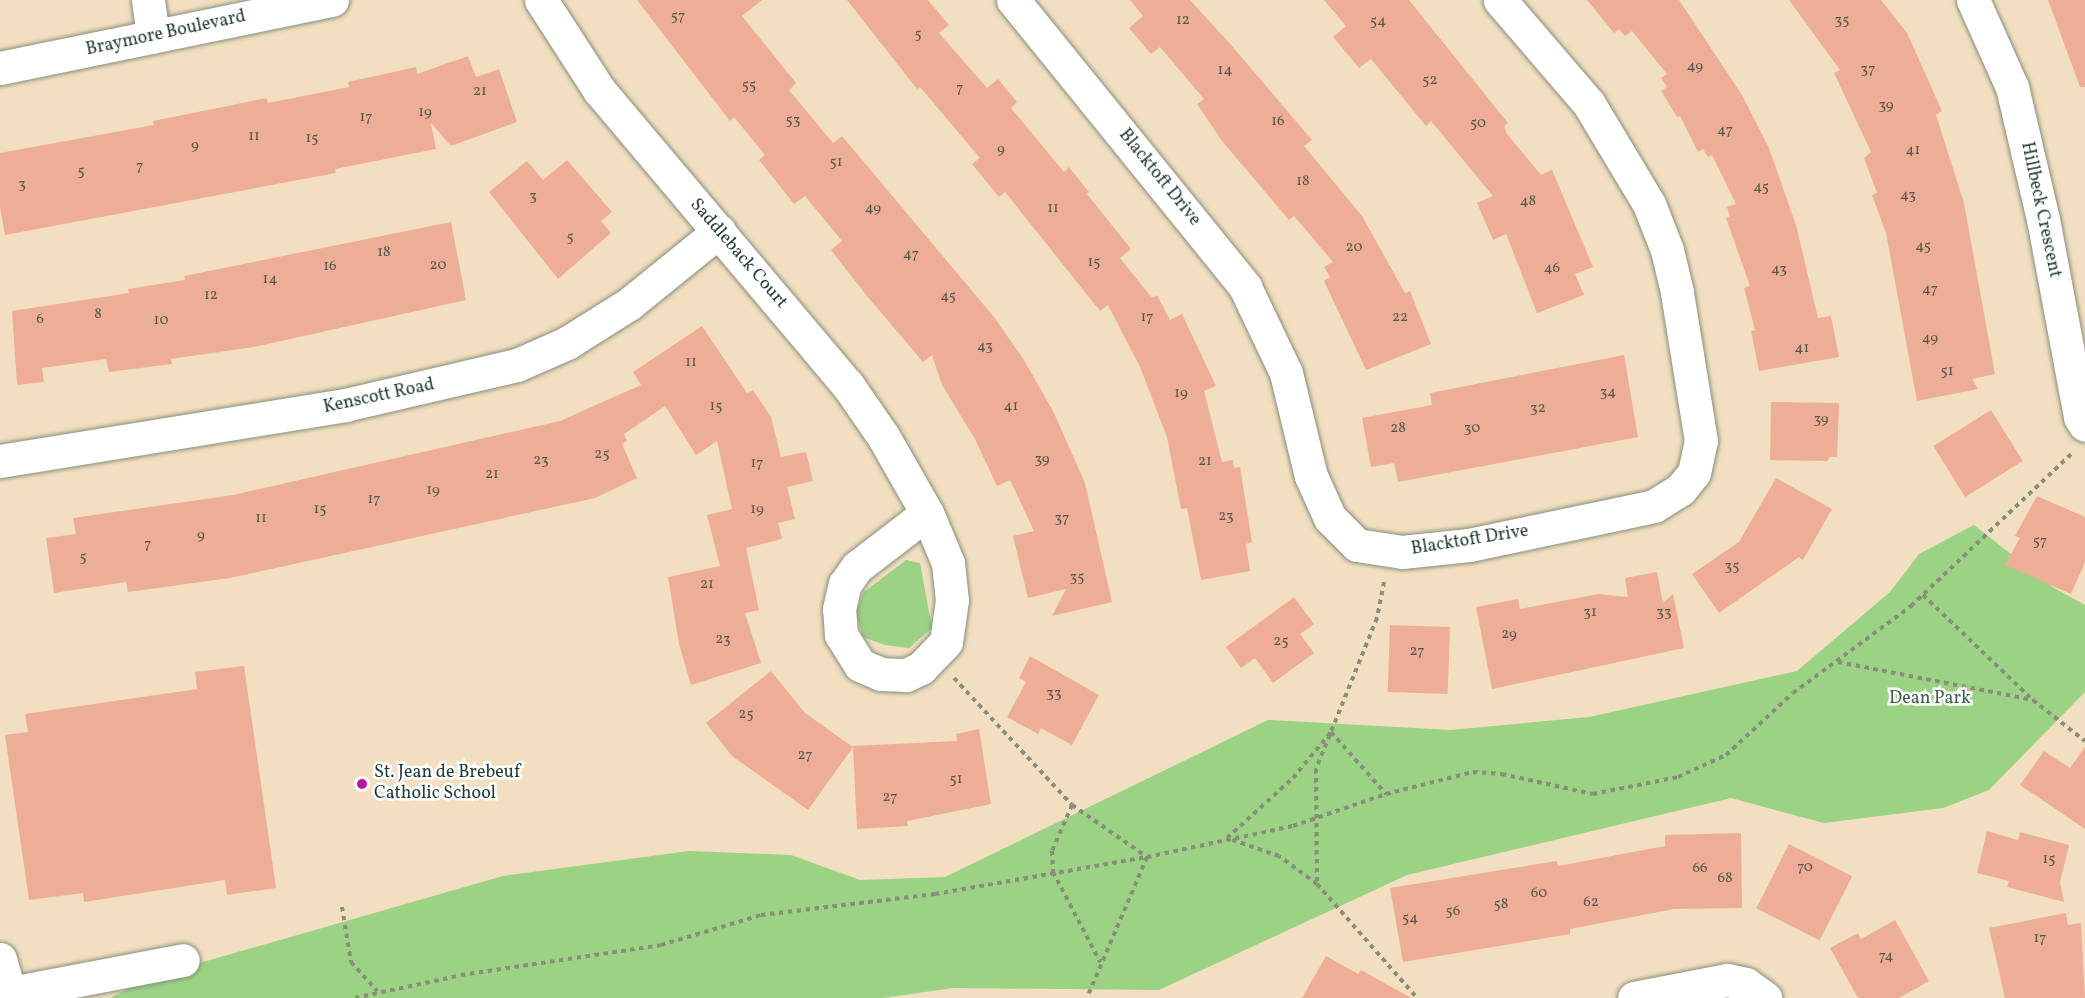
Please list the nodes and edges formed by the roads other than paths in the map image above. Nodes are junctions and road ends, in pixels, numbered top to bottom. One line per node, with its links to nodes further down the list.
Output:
1 (148, 0): 7 (street)
2 (332, 0): 7 (street, Braymore Boulevard)
3 (541, 0): 9 (street, Saddleback Court)
4 (1013, 0): 5 (street, Blacktoft Drive)
5 (1500, 0)
6 (1973, 0): 10 (street, Hillbeck Crescent)
7 (153, 38): 8 (street, Braymore Boulevard)
8 (0, 68)
9 (719, 231): 11 (street, Kenscott Road); 12 (street, Saddleback Court)
10 (2082, 436)
11 (0, 461)
12 (927, 513): 12 (street, Saddleback Court)
13 (0, 959): 15 (street)
14 (183, 960): 15 (street)
15 (4, 993)
16 (1634, 998): 17 (street)
17 (1765, 998)

